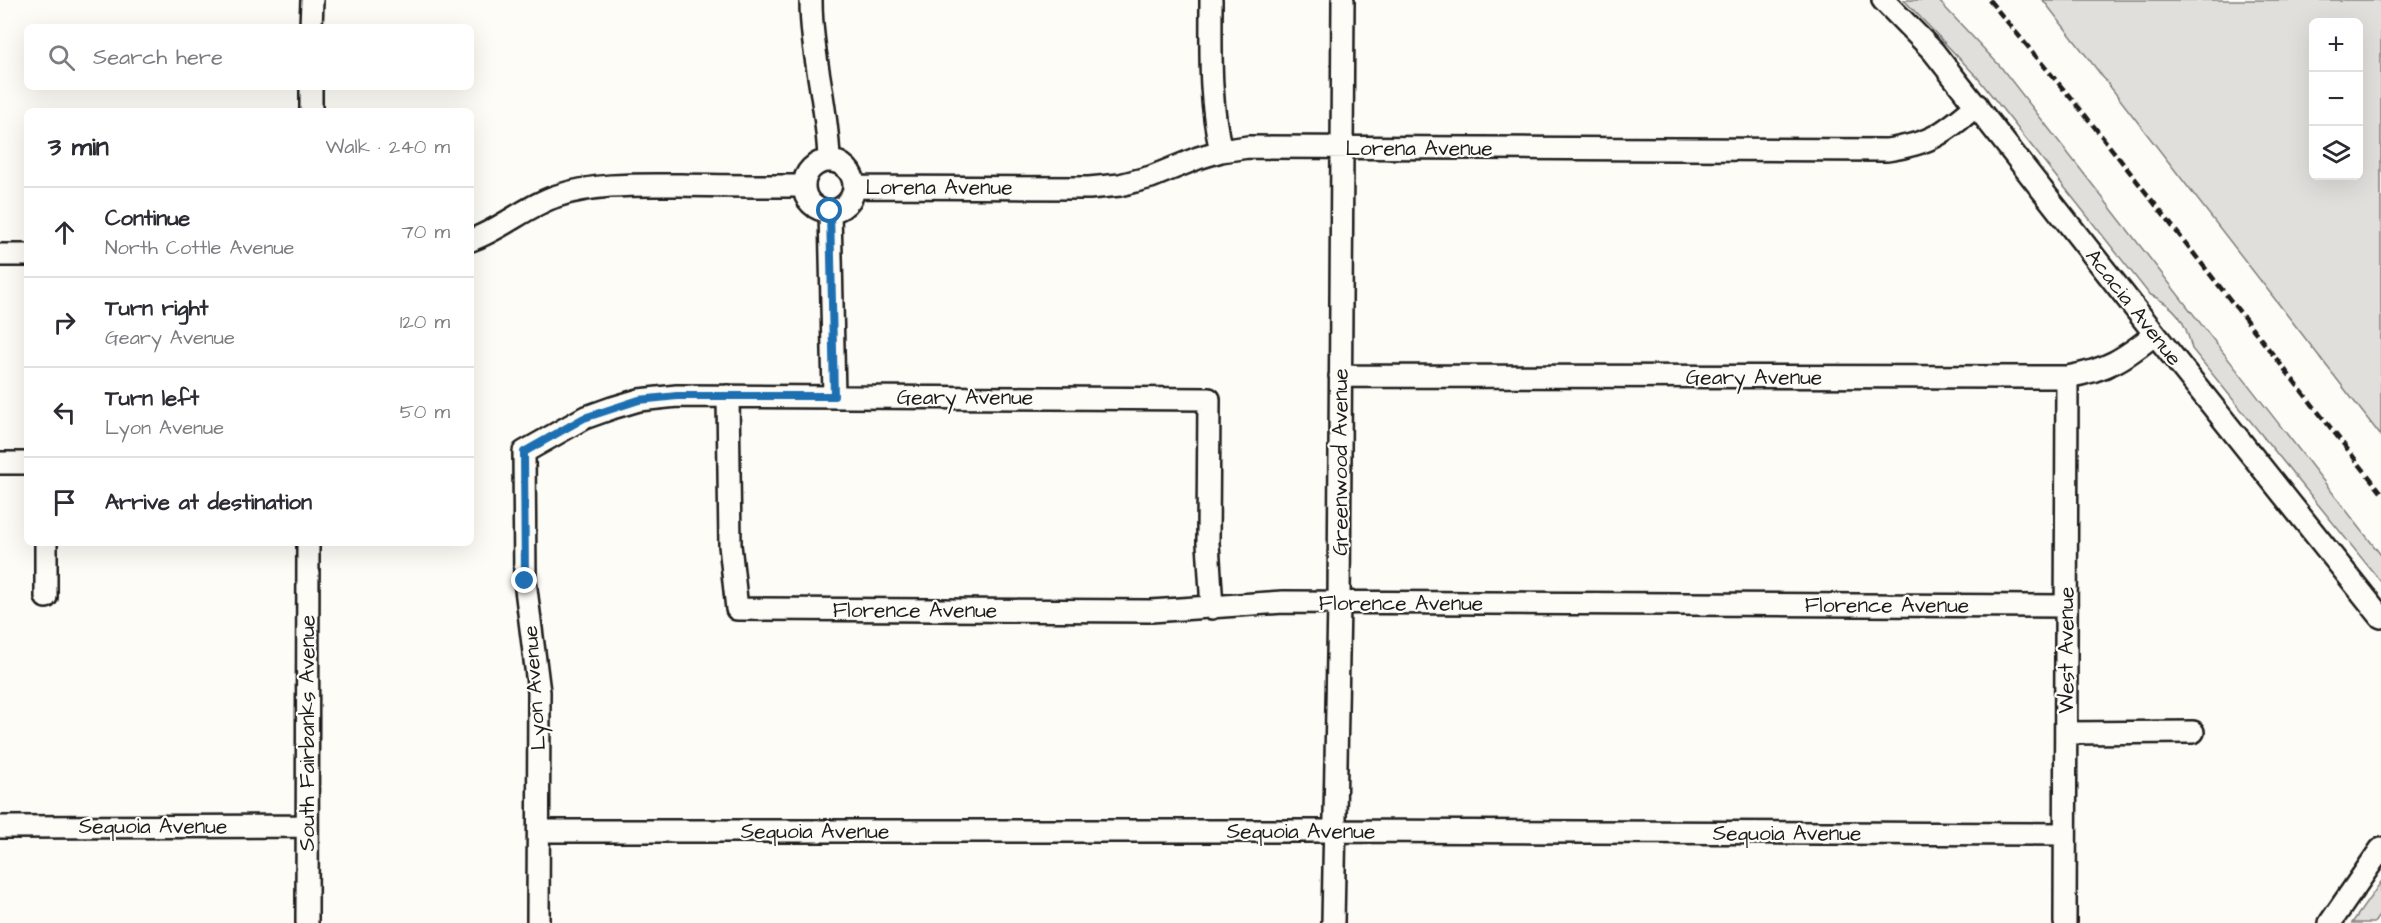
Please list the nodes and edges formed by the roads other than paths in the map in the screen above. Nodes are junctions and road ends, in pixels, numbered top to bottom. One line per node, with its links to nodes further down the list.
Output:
1 (312, 0): 6 (street)
2 (811, 0): 12 (street)
3 (1211, 0): 11 (street)
4 (1343, 0): 10 (street, Greenwood Avenue)
5 (1883, 0): 8 (street, Acacia Avenue)
6 (312, 24)
7 (311, 90): 9 (street)
8 (1977, 105): 10 (street, Lorena Avenue); 19 (street, Acacia Avenue)
9 (311, 108)
10 (1343, 148): 11 (street, Lorena Avenue); 20 (street, Greenwood Avenue)
11 (1221, 151): 14 (street, Lorena Avenue)
12 (829, 161): 13 (street); 14 (street)
13 (804, 186): 15 (street); 16 (street)
14 (854, 187): 15 (street)
15 (830, 211): 23 (street)
16 (474, 239)
17 (0, 255): 18 (street)
18 (24, 255)
19 (2155, 334): 21 (street, Geary Avenue); 33 (street, Acacia Avenue)
20 (1340, 376): 21 (street, Geary Avenue); 30 (street, Greenwood Avenue)
21 (2067, 377): 31 (street, West Avenue)
22 (728, 396): 23 (street, Geary Avenue); 24 (street, Geary Avenue); 32 (street, Florence Avenue)
23 (834, 396): 32 (street, Geary Avenue)
24 (524, 452): 38 (street, Lyon Avenue)
25 (0, 463): 26 (street)
26 (24, 463)
27 (46, 546): 29 (street)
28 (308, 546): 36 (street, South Fairbanks Avenue)
29 (46, 597)
30 (1339, 602): 31 (street, Florence Avenue); 32 (street, Florence Avenue); 39 (street, Greenwood Avenue)
31 (2065, 606): 35 (street, West Avenue)
32 (1212, 608)
33 (2381, 617)
34 (2193, 732): 35 (street)
35 (2066, 733): 40 (street, West Avenue)
36 (307, 826): 37 (street, Sequoia Avenue); 42 (street, South Fairbanks Avenue)
37 (0, 827)
38 (539, 831): 39 (street, Sequoia Avenue); 43 (street, Lyon Avenue)
39 (1334, 831): 40 (street, Sequoia Avenue); 44 (street, Greenwood Avenue)
40 (2064, 834): 45 (street, West Avenue)
41 (2381, 849): 46 (street)
42 (307, 923)
43 (538, 923)
44 (1333, 923)
45 (2065, 923)
46 (2330, 923)

